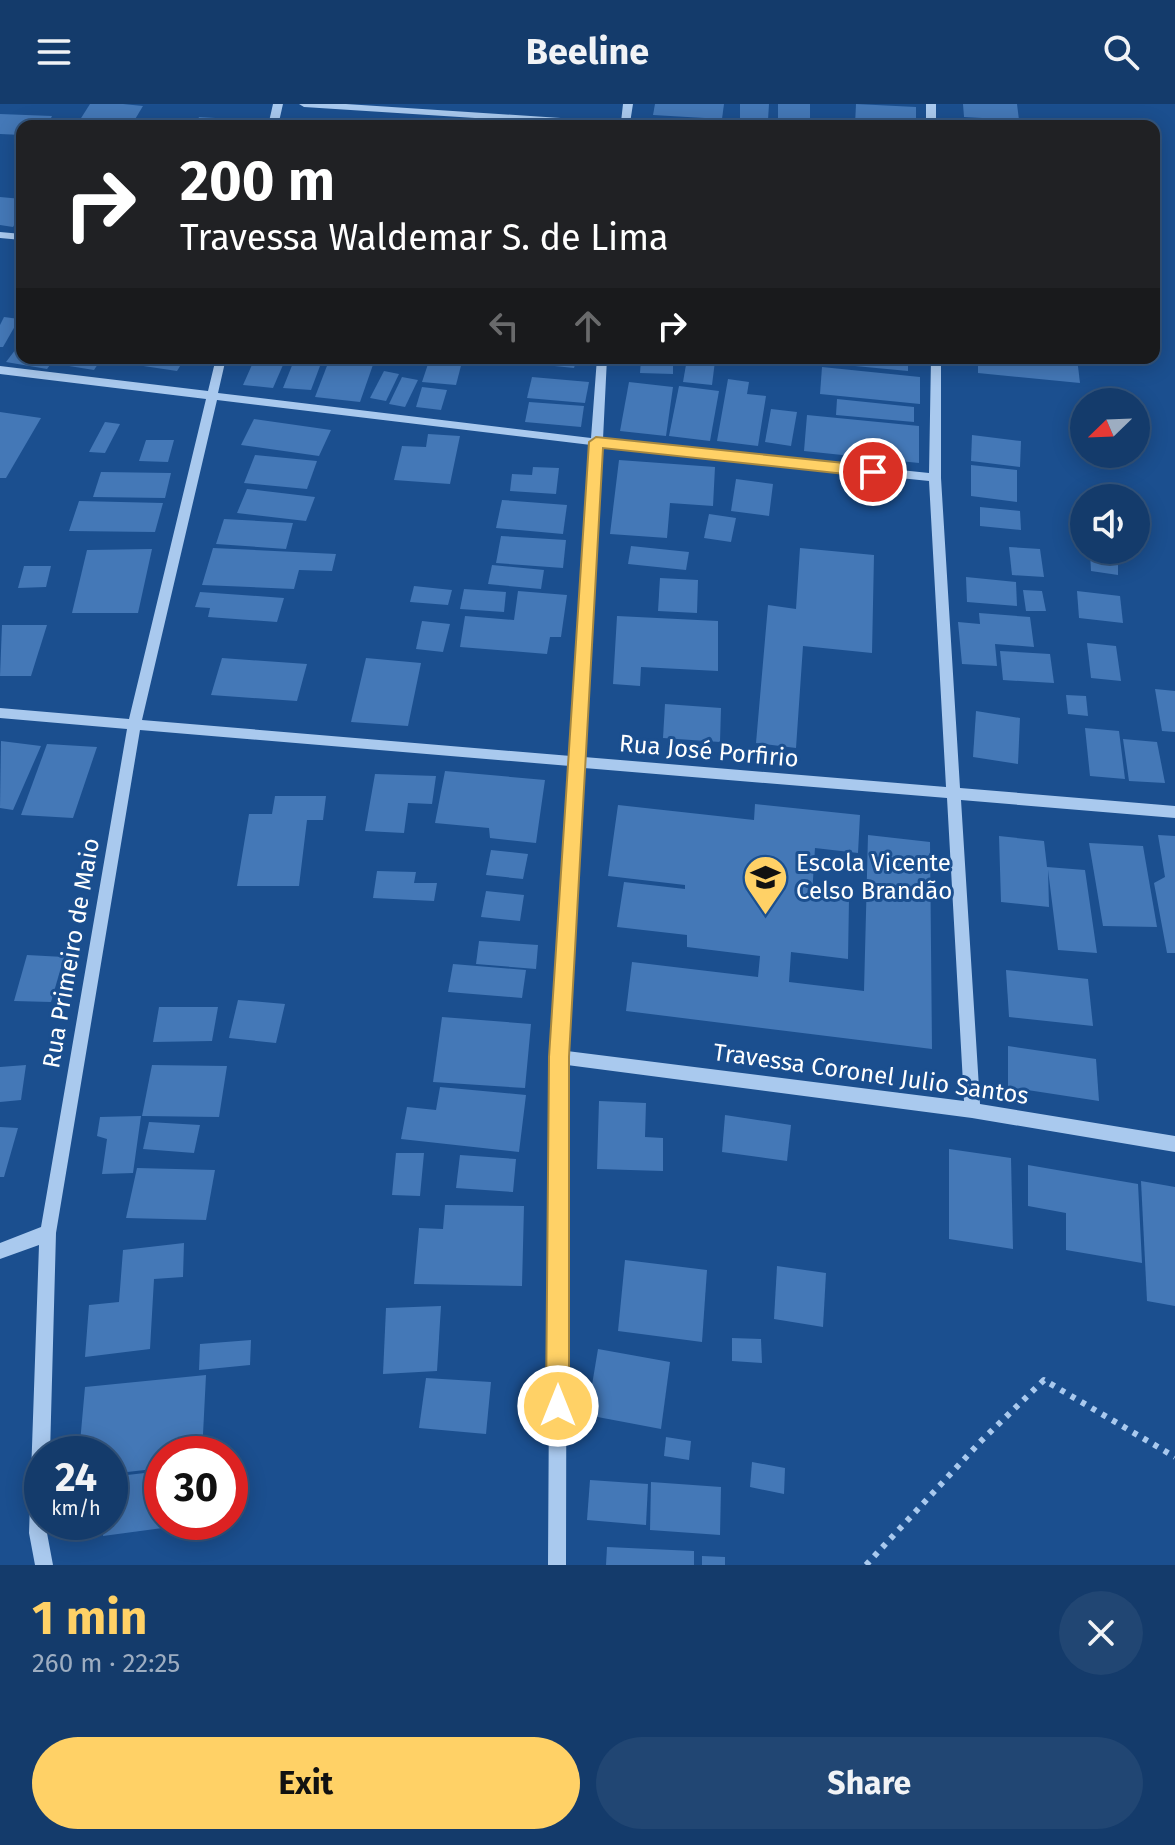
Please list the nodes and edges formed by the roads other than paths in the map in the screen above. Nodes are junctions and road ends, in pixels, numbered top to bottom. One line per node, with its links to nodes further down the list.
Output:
1 (304, 104): 2 (street)
2 (537, 120)
3 (220, 364): 7 (street, Rua Primeiro de Maio)
4 (602, 364): 8 (street)
5 (936, 364): 9 (street)
6 (0, 370): 7 (street)
7 (213, 397): 8 (street); 11 (street, Rua Primeiro de Maio)
8 (596, 442): 9 (street); 12 (street)
9 (935, 478): 13 (street)
10 (0, 713): 11 (street, Rua José Porfirio)
11 (134, 726): 12 (street, Rua José Porfirio); 18 (street, Rua Primeiro de Maio)
12 (579, 762): 13 (street, Rua José Porfirio); 15 (street)
13 (955, 794): 14 (street, Rua José Porfirio); 16 (street)
14 (1175, 812)
15 (559, 1057): 16 (street, Travessa Coronel Julio Santos); 21 (street)
16 (972, 1110): 17 (street, Travessa Coronel Julio Santos)
17 (1175, 1144)
18 (48, 1233): 19 (street); 20 (street, Rua Primeiro de Maio)
19 (0, 1251)
20 (44, 1565)
21 (557, 1565)

